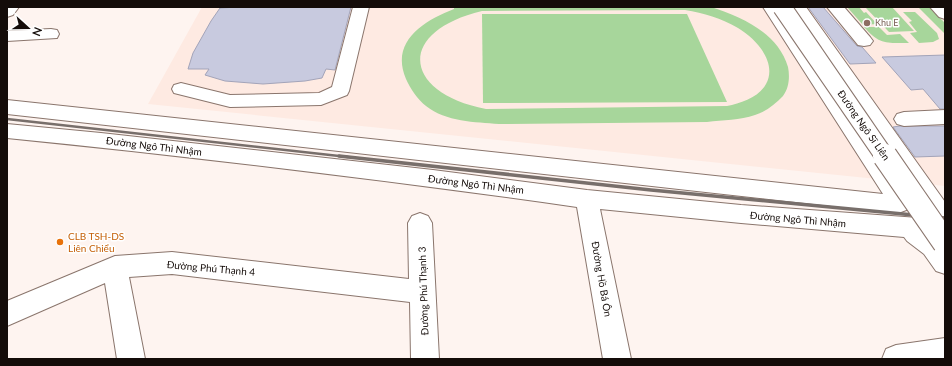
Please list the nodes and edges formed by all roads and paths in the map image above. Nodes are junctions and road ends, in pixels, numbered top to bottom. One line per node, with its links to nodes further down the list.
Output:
1 (11, 7): 8 (street)
2 (361, 7): 13 (street)
3 (771, 7): 14 (street)
4 (782, 7): 22 (street, Đường Ngô Sĩ Liên, bridge)
5 (798, 7): 19 (street, Đường Ngô Sĩ Liên)
6 (835, 7): 12 (street)
7 (938, 7): 9 (street)
8 (7, 12)
9 (945, 14)
10 (51, 34): 11 (street)
11 (7, 36)
12 (864, 40)
13 (180, 89)
14 (7, 107)
15 (945, 117): 16 (street)
16 (904, 119)
17 (7, 131): 18 (street, Đường Ngô Thì Nhậm)
18 (588, 199): 21 (street, Đường Ngô Thì Nhậm); 30 (street, Đường Hồ Bá Ôn)
19 (944, 220): 21 (street, Đường Ngô Thì Nhậm)
20 (420, 223): 25 (street, Đường Phú Thạnh 3)
21 (897, 226): 23 (street)
22 (945, 243)
23 (945, 264)
24 (115, 267): 25 (street, Đường Phú Thạnh 4); 26 (street, Đường Phú Thạnh 4); 28 (street)
25 (423, 292): 29 (street, Đường Phú Thạnh 3)
26 (7, 314)
27 (945, 352): 31 (street)
28 (131, 359)
29 (425, 359)
30 (616, 359)
31 (896, 359)

